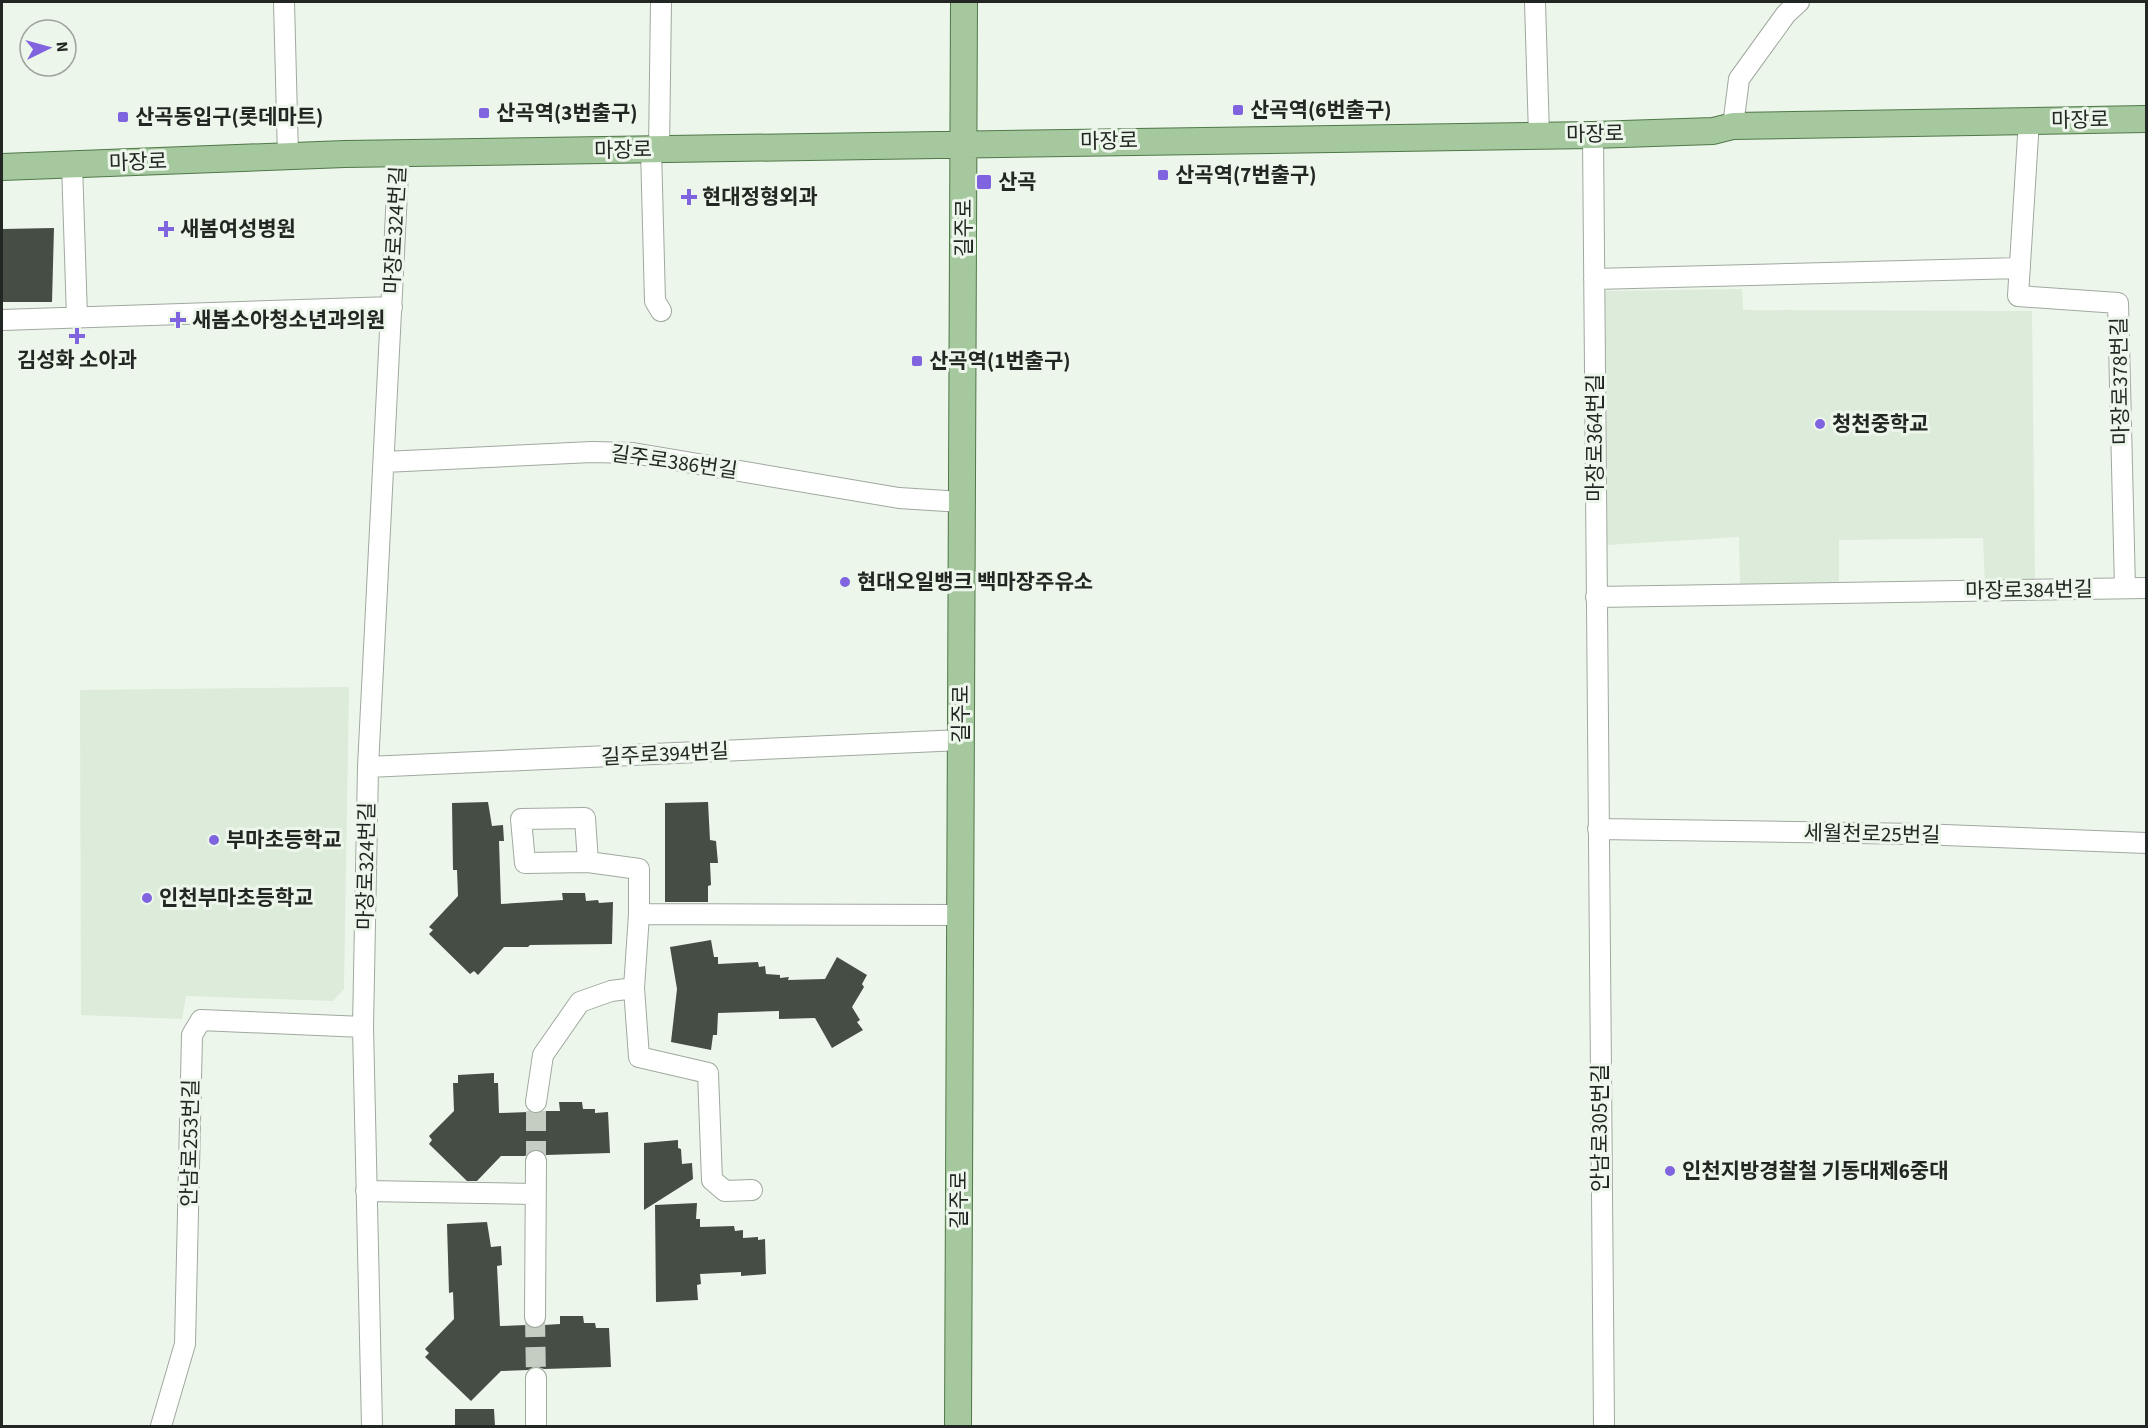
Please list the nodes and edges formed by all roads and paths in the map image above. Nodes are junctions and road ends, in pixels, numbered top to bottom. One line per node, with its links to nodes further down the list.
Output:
1 (284, 2): 14 (street)
2 (661, 2): 12 (street)
3 (964, 2): 11 (main road, 길주로)
4 (1535, 2): 9 (street)
5 (1799, 2): 8 (street)
6 (2146, 119): 7 (main road, 마장로)
7 (2028, 120): 8 (main road, 마장로); 17 (street, 마장로378번길)
8 (1733, 126): 10 (main road, 마장로)
9 (1539, 135): 10 (main road, 마장로); 11 (main road, 마장로)
10 (1593, 135): 18 (street, 마장로364번길)
11 (964, 143): 12 (main road, 마장로); 24 (main road, 길주로)
12 (655, 149): 13 (main road, 마장로); 20 (street)
13 (399, 153): 14 (main road, 마장로); 19 (street, 마장로324번길)
14 (288, 156): 15 (main road, 마장로)
15 (72, 164): 16 (main road, 마장로); 21 (street)
16 (2, 167)
17 (2020, 268): 18 (street); 25 (street, 마장로378번길)
18 (1594, 279): 27 (street, 마장로364번길)
19 (392, 307): 21 (street, 마장로324번길); 23 (street, 마장로324번길)
20 (661, 311)
21 (77, 317): 22 (street, 마장로324번길)
22 (2, 320)
23 (384, 462): 24 (street, 길주로386번길); 29 (street, 마장로324번길)
24 (962, 502): 28 (main road, 길주로)
25 (2126, 588): 26 (street, 마장로384번길); 27 (street, 마장로384번길)
26 (2146, 588)
27 (1596, 597): 30 (street, 마장로364번길)
28 (961, 740): 29 (street, 길주로394번길); 34 (main road, 길주로)
29 (368, 767): 36 (street, 마장로324번길)
30 (1598, 829): 31 (street, 세월천로25번길); 48 (street, 안남로305번길)
31 (2146, 843)
32 (588, 862): 33 (street)
33 (639, 914): 34 (street); 35 (street)
34 (960, 915): 47 (main road, 길주로)
35 (634, 988): 37 (street); 39 (street)
36 (363, 1027): 40 (street, 마장로324번길); 44 (street, 안남로253번길)
37 (536, 1102)
38 (536, 1161): 41 (street)
39 (752, 1190)
40 (366, 1191): 41 (street); 45 (street, 마장로324번길)
41 (534, 1194): 42 (street)
42 (536, 1317)
43 (536, 1378): 46 (street)
44 (161, 1426)
45 (372, 1426)
46 (536, 1426)
47 (958, 1426)
48 (1604, 1426)

